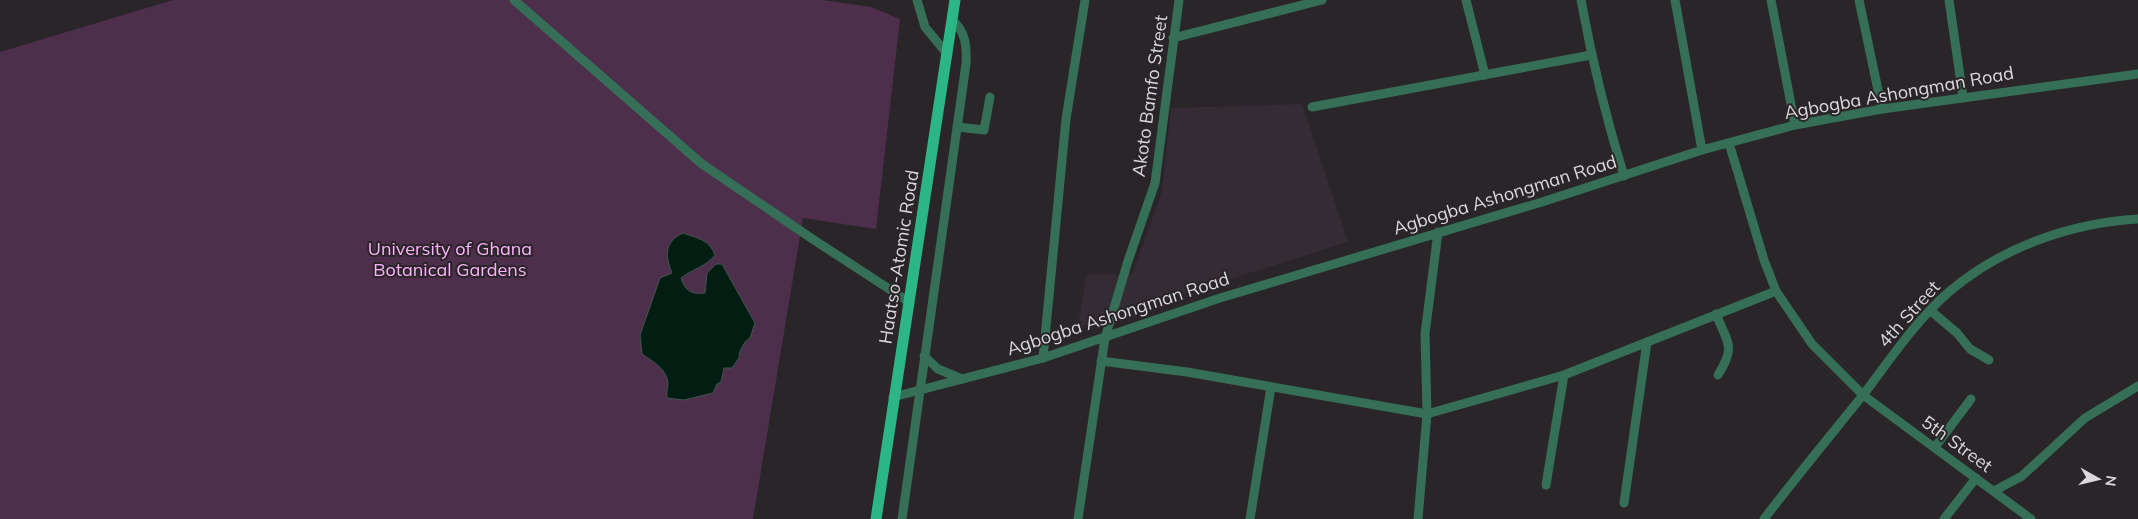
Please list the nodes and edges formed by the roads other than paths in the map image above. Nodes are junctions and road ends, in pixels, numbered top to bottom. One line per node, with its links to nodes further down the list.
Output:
1 (514, 0): 31 (street)
2 (917, 0): 15 (street)
3 (955, 0): 13 (main road, Haatso-Atomic Road)
4 (1085, 0): 37 (street)
5 (1179, 0): 14 (street, Akoto Bamfo Street)
6 (1322, 0): 14 (street)
7 (1466, 0): 18 (street)
8 (1582, 0): 16 (street)
9 (1675, 0): 26 (street)
10 (1772, 0): 23 (street)
11 (1858, 0): 22 (street)
12 (1949, 0): 20 (street)
13 (952, 20): 15 (main road, Haatso-Atomic Road); 24 (street)
14 (1173, 38): 34 (street, Akoto Bamfo Street)
15 (948, 55): 31 (main road, Haatso-Atomic Road)
16 (1591, 55): 18 (street); 27 (street)
17 (2138, 74): 20 (street, Agbogba Ashongman Road)
18 (1485, 75): 21 (street)
19 (990, 96): 24 (street)
20 (1963, 97): 22 (street, Agbogba Ashongman Road)
21 (1312, 107)
22 (1882, 109): 23 (street, Agbogba Ashongman Road)
23 (1795, 125): 25 (street, Agbogba Ashongman Road)
24 (957, 127): 36 (street)
25 (1729, 143): 26 (street, Agbogba Ashongman Road); 30 (street, 5th Street)
26 (1702, 150): 27 (street, Agbogba Ashongman Road)
27 (1624, 176): 29 (street, Agbogba Ashongman Road)
28 (2138, 219): 32 (street, 4th Street)
29 (1438, 232): 34 (street, Agbogba Ashongman Road); 49 (street)
30 (1776, 291): 33 (street); 46 (street, 5th Street)
31 (909, 302): 47 (main road, Haatso-Atomic Road)
32 (1931, 311): 38 (street); 46 (street, 4th Street)
33 (1716, 314): 35 (street); 41 (street)
34 (1105, 338): 37 (street, Agbogba Ashongman Road); 39 (street, Akoto Bamfo Street)
35 (1647, 342): 40 (street); 54 (street)
36 (924, 356): 42 (street); 45 (street)
37 (1043, 358): 42 (street, Agbogba Ashongman Road)
38 (1989, 360)
39 (1101, 361): 44 (street); 57 (street, Akoto Bamfo Street)
40 (1564, 375): 49 (street); 52 (street)
41 (1718, 375)
42 (962, 379): 45 (street, Agbogba Ashongman Road)
43 (2138, 386): 53 (street)
44 (1271, 387): 49 (street); 58 (street)
45 (919, 391): 47 (street, Agbogba Ashongman Road); 56 (street)
46 (1863, 395): 50 (street, 5th Street); 60 (street, 4th Street)
47 (894, 397): 55 (main road, Haatso-Atomic Road)
48 (1970, 399): 50 (street)
49 (1427, 414): 59 (street)
50 (1935, 448): 51 (street, 5th Street)
51 (1976, 478): 53 (street, 5th Street); 61 (street)
52 (1546, 485)
53 (1994, 491): 62 (street, 5th Street)
54 (1624, 504)
55 (876, 519)
56 (902, 519)
57 (1078, 519)
58 (1250, 519)
59 (1418, 519)
60 (1764, 519)
61 (1944, 519)
62 (2031, 519)

